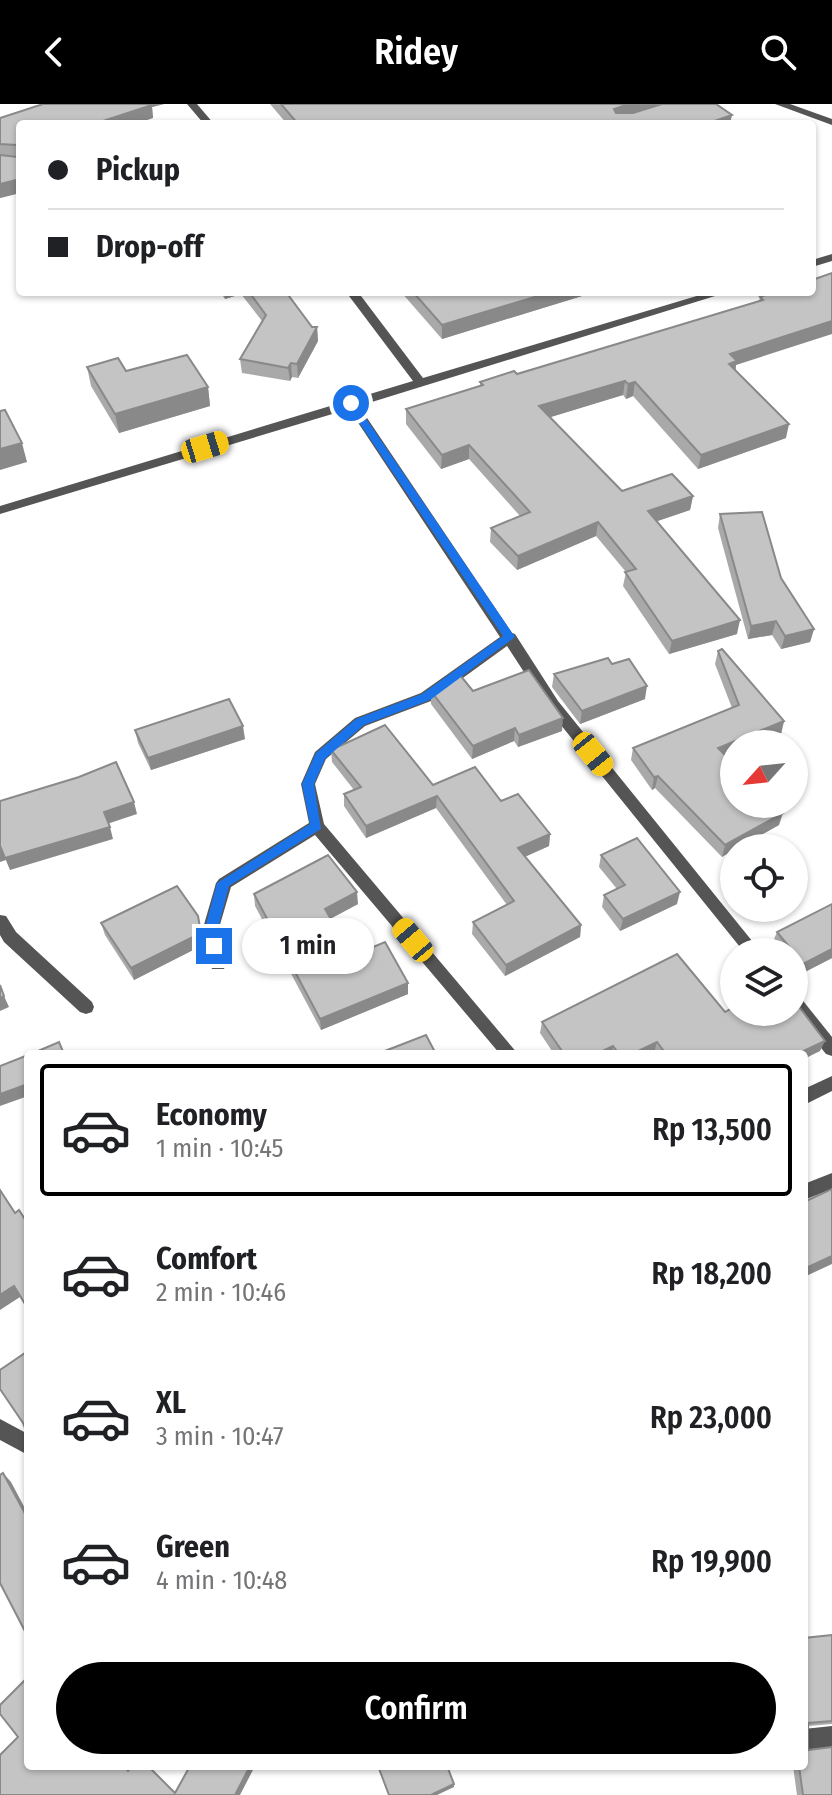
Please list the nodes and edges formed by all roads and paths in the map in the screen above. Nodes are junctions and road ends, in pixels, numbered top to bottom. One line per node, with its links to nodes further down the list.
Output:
1 (192, 104): 3 (street)
2 (780, 104): 4 (street)
3 (206, 120)
4 (832, 122)
5 (355, 296): 7 (street)
6 (709, 296): 7 (street)
7 (420, 382): 8 (street)
8 (351, 403): 9 (street); 10 (street)
9 (0, 510)
10 (510, 637): 11 (street); 13 (street)
11 (317, 826): 14 (street); 18 (street)
12 (0, 921): 15 (street)
13 (742, 938)
14 (218, 964)
15 (86, 1007)
16 (808, 1019): 17 (street)
17 (832, 1049)
18 (507, 1050)
19 (832, 1083): 20 (street)
20 (808, 1095)
21 (832, 1181): 22 (street)
22 (808, 1190)
23 (0, 1429): 24 (street)
24 (24, 1443)
25 (832, 1737): 26 (street)
26 (808, 1740)

